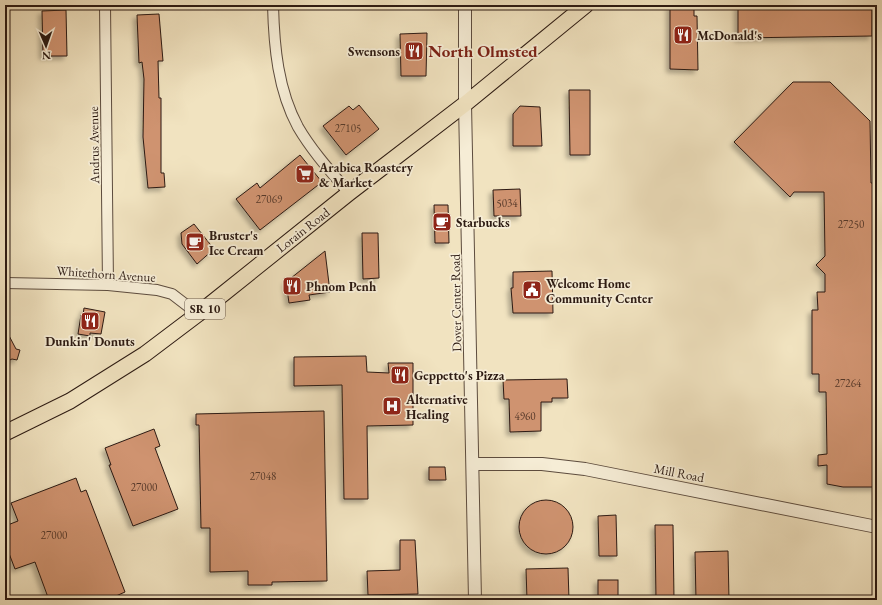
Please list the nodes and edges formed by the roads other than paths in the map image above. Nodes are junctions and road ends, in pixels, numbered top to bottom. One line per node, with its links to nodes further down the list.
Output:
1 (105, 5): 8 (street, Andrus Avenue)
2 (273, 5): 6 (street)
3 (465, 5): 5 (street, Dover Center Road)
4 (586, 5): 5 (main road, Lorain Road / SR 10)
5 (465, 104): 6 (main road, Lorain Road / SR 10); 11 (street, Dover Center Road)
6 (349, 193): 9 (main road, Lorain Road / SR 10)
7 (5, 283): 8 (street, Whitethorn Avenue)
8 (108, 285): 9 (street, Whitethorn Avenue)
9 (198, 314): 10 (main road, Lorain Road / SR 10)
10 (5, 433)
11 (473, 464): 12 (street, Mill Road); 13 (street, Dover Center Road)
12 (877, 527)
13 (475, 600)

